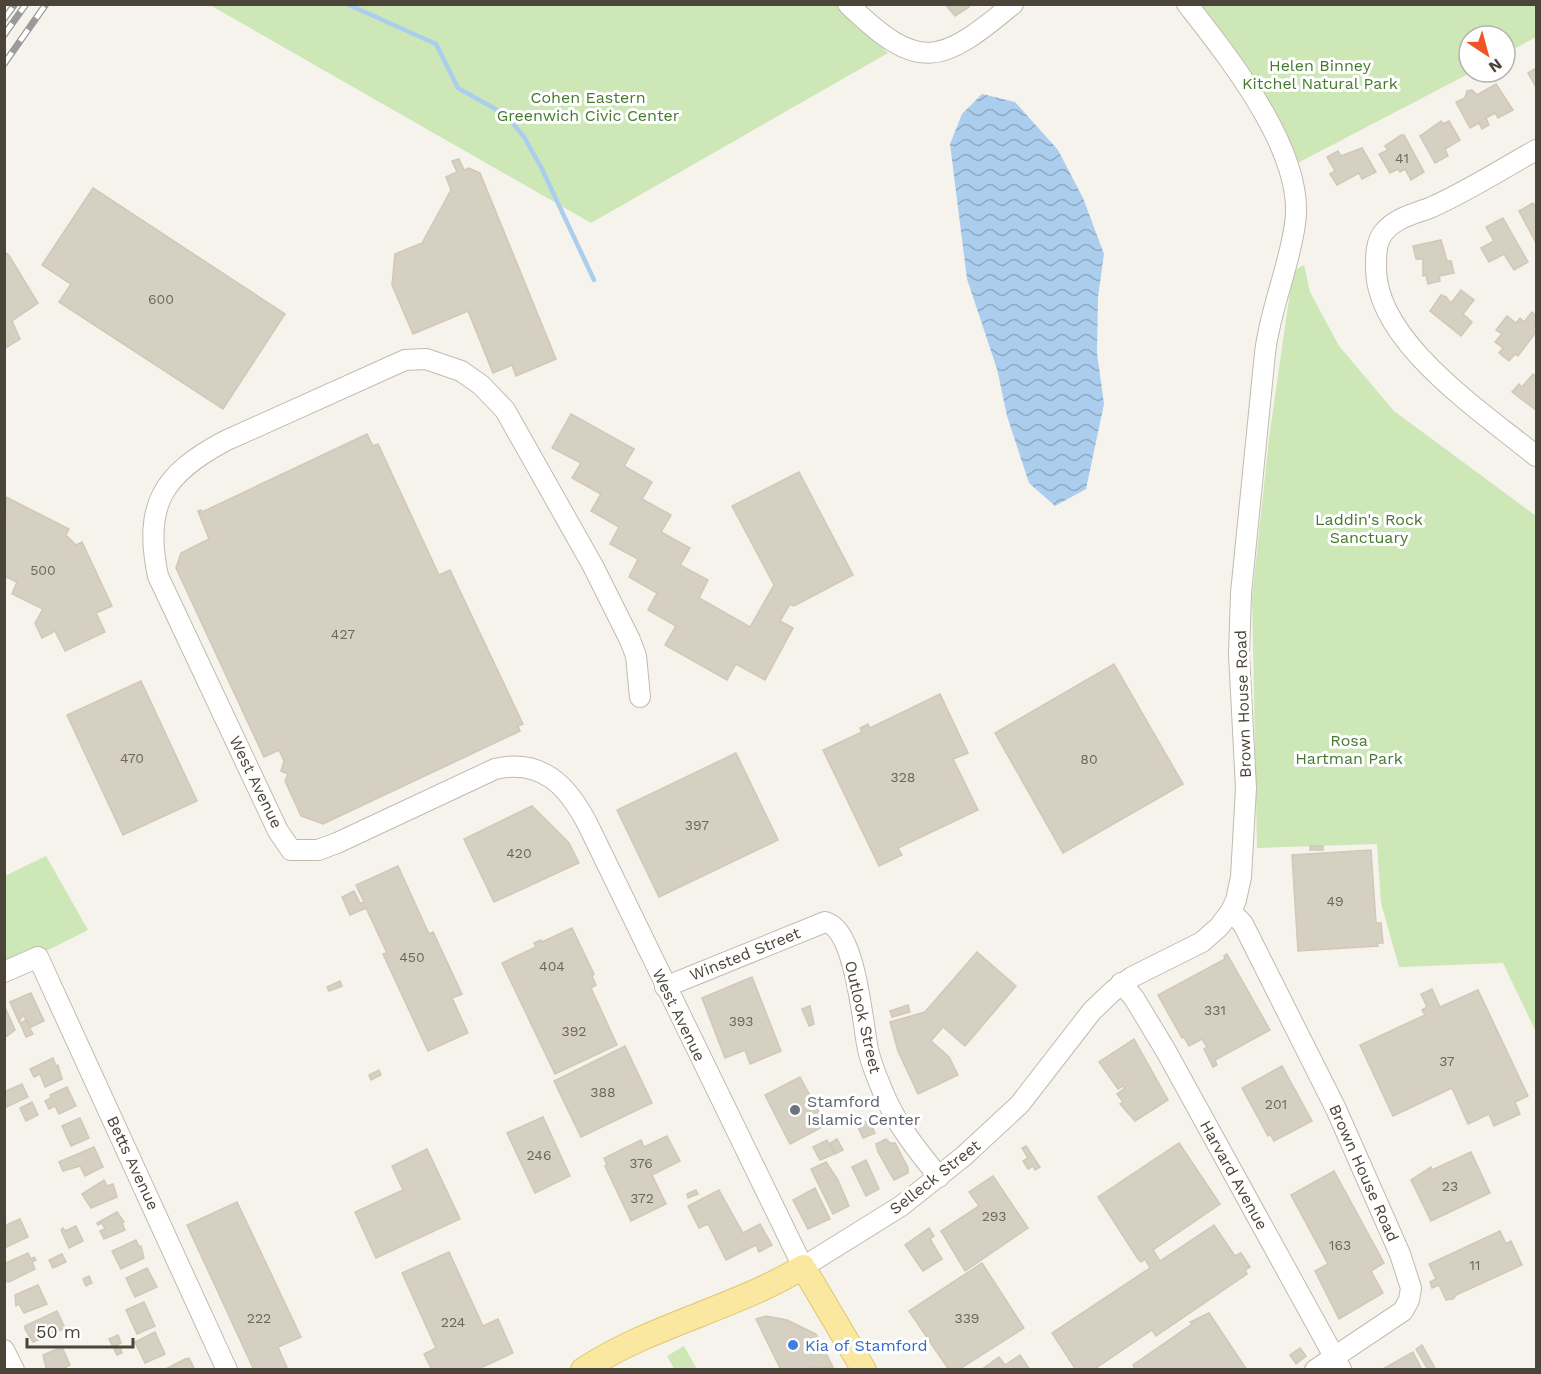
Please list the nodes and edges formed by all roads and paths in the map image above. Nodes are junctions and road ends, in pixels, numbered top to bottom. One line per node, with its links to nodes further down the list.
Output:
1 (848, 4): 2 (street)
2 (1012, 4)
3 (1187, 4): 7 (street, Brown House Road)
4 (1536, 150): 5 (street)
5 (1536, 456)
6 (640, 697): 11 (street, West Avenue)
7 (1230, 911): 10 (street, Selleck Street); 15 (street, Brown House Road)
8 (825, 922): 11 (street, Winsted Street); 12 (street, Outlook Street)
9 (4, 972): 17 (street, Betts Avenue)
10 (1121, 983): 12 (street, Selleck Street); 15 (street, Harvard Avenue)
11 (665, 987): 13 (street, West Avenue)
12 (939, 1177): 13 (street, Selleck Street)
13 (803, 1267): 18 (main road, Selleck Street); 19 (main road, West Avenue)
14 (4, 1350): 16 (street)
15 (1337, 1364): 20 (street, Brown House Road)
16 (14, 1370)
17 (227, 1370)
18 (583, 1370)
19 (864, 1370)
20 (1315, 1370)

